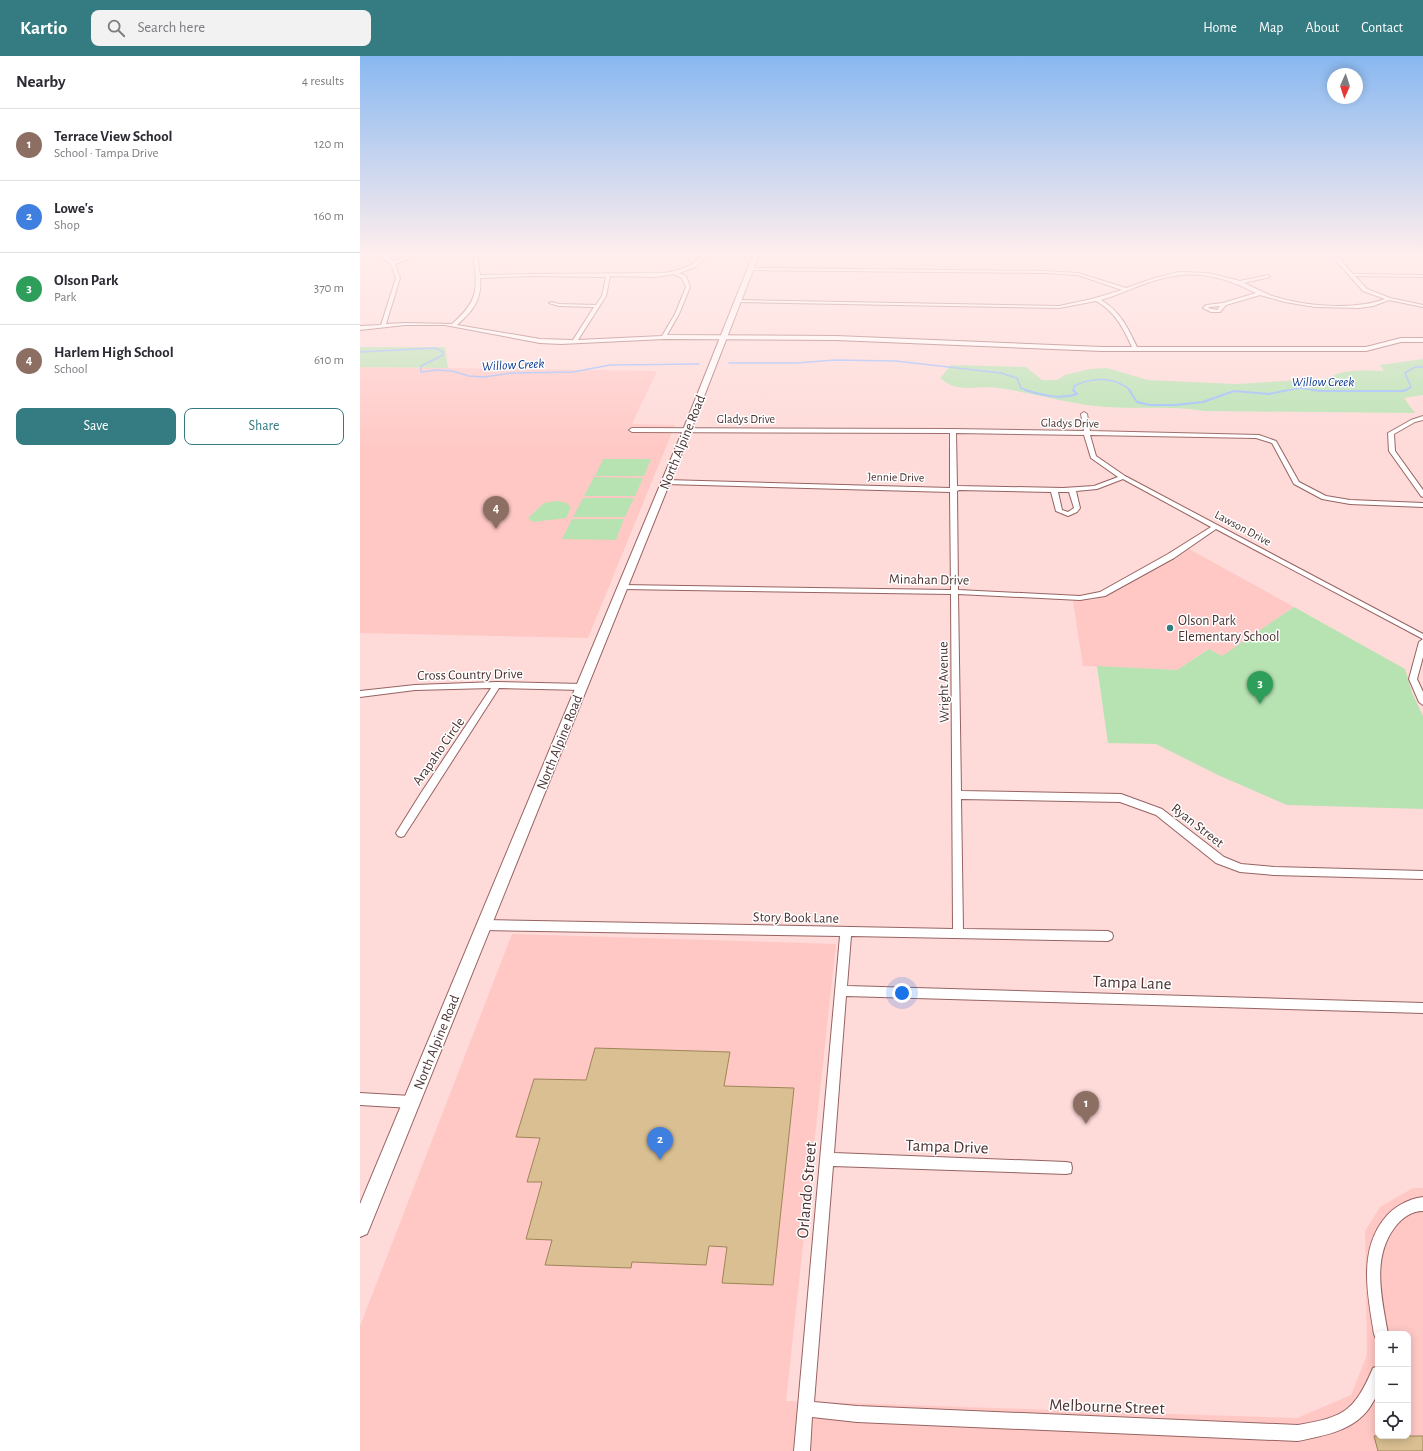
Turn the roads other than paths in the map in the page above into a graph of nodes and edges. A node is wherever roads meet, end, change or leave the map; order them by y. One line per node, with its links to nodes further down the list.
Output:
1 (385, 320): 7 (street)
2 (460, 320): 8 (street)
3 (588, 320): 13 (street)
4 (673, 320): 10 (street)
5 (730, 320): 11 (main road, North Alpine Road)
6 (1121, 320): 14 (street)
7 (383, 325): 8 (street); 9 (street)
8 (454, 325): 13 (street)
9 (360, 328)
10 (664, 337): 11 (street); 13 (street)
11 (722, 338): 14 (street); 18 (main road, North Alpine Road)
12 (1423, 340): 14 (street)
13 (574, 342)
14 (1135, 349)
15 (1084, 414): 20 (street, Lawson Drive)
16 (1423, 418): 26 (street)
17 (632, 430): 18 (street, Gladys Drive)
18 (687, 430): 19 (street, Gladys Drive); 22 (main road, North Alpine Road)
19 (953, 431): 20 (street, Gladys Drive); 24 (street, Wright Avenue)
20 (1087, 434): 21 (street, Lawson Drive); 27 (street, Gladys Drive)
21 (1123, 477): 23 (street, Jennie Drive); 28 (street, Lawson Drive)
22 (666, 482): 24 (street, Jennie Drive); 29 (main road, North Alpine Road)
23 (1072, 489): 25 (street, Jennie Drive); 25 (street)
24 (954, 490): 25 (street, Jennie Drive); 30 (street, Wright Avenue)
25 (1054, 490)
26 (1423, 495)
27 (1423, 505)
28 (1216, 526): 30 (street, Minahan Drive); 31 (street, Lawson Drive)
29 (622, 587): 30 (street, Minahan Drive); 34 (main road, North Alpine Road)
30 (955, 592): 37 (street, Wright Avenue)
31 (1423, 637)
32 (1423, 642): 36 (street)
33 (498, 685): 34 (street, Cross Country Drive); 35 (street, Cross Country Drive); 38 (street, Arapaho Circle)
34 (582, 687): 40 (main road, North Alpine Road)
35 (360, 694)
36 (1423, 702)
37 (956, 795): 39 (street, Ryan Street); 42 (street, Wright Avenue)
38 (401, 833)
39 (1423, 875)
40 (484, 926): 41 (street, Story Book Lane); 47 (main road, North Alpine Road)
41 (846, 931): 42 (street, Story Book Lane); 44 (street, Orlando Street)
42 (958, 933): 43 (street, Story Book Lane)
43 (1108, 936)
44 (841, 991): 45 (street, Tampa Lane); 48 (street, Orlando Street)
45 (1423, 1008)
46 (360, 1099): 47 (street)
47 (411, 1102): 51 (main road, North Alpine Road)
48 (826, 1159): 49 (street, Tampa Drive); 54 (street, Orlando Street)
49 (1066, 1168)
50 (1423, 1204): 52 (street)
51 (360, 1227)
52 (1380, 1331)
53 (1375, 1381): 54 (street, Melbourne Street)
54 (805, 1409): 55 (street, Orlando Street)
55 (802, 1451)

